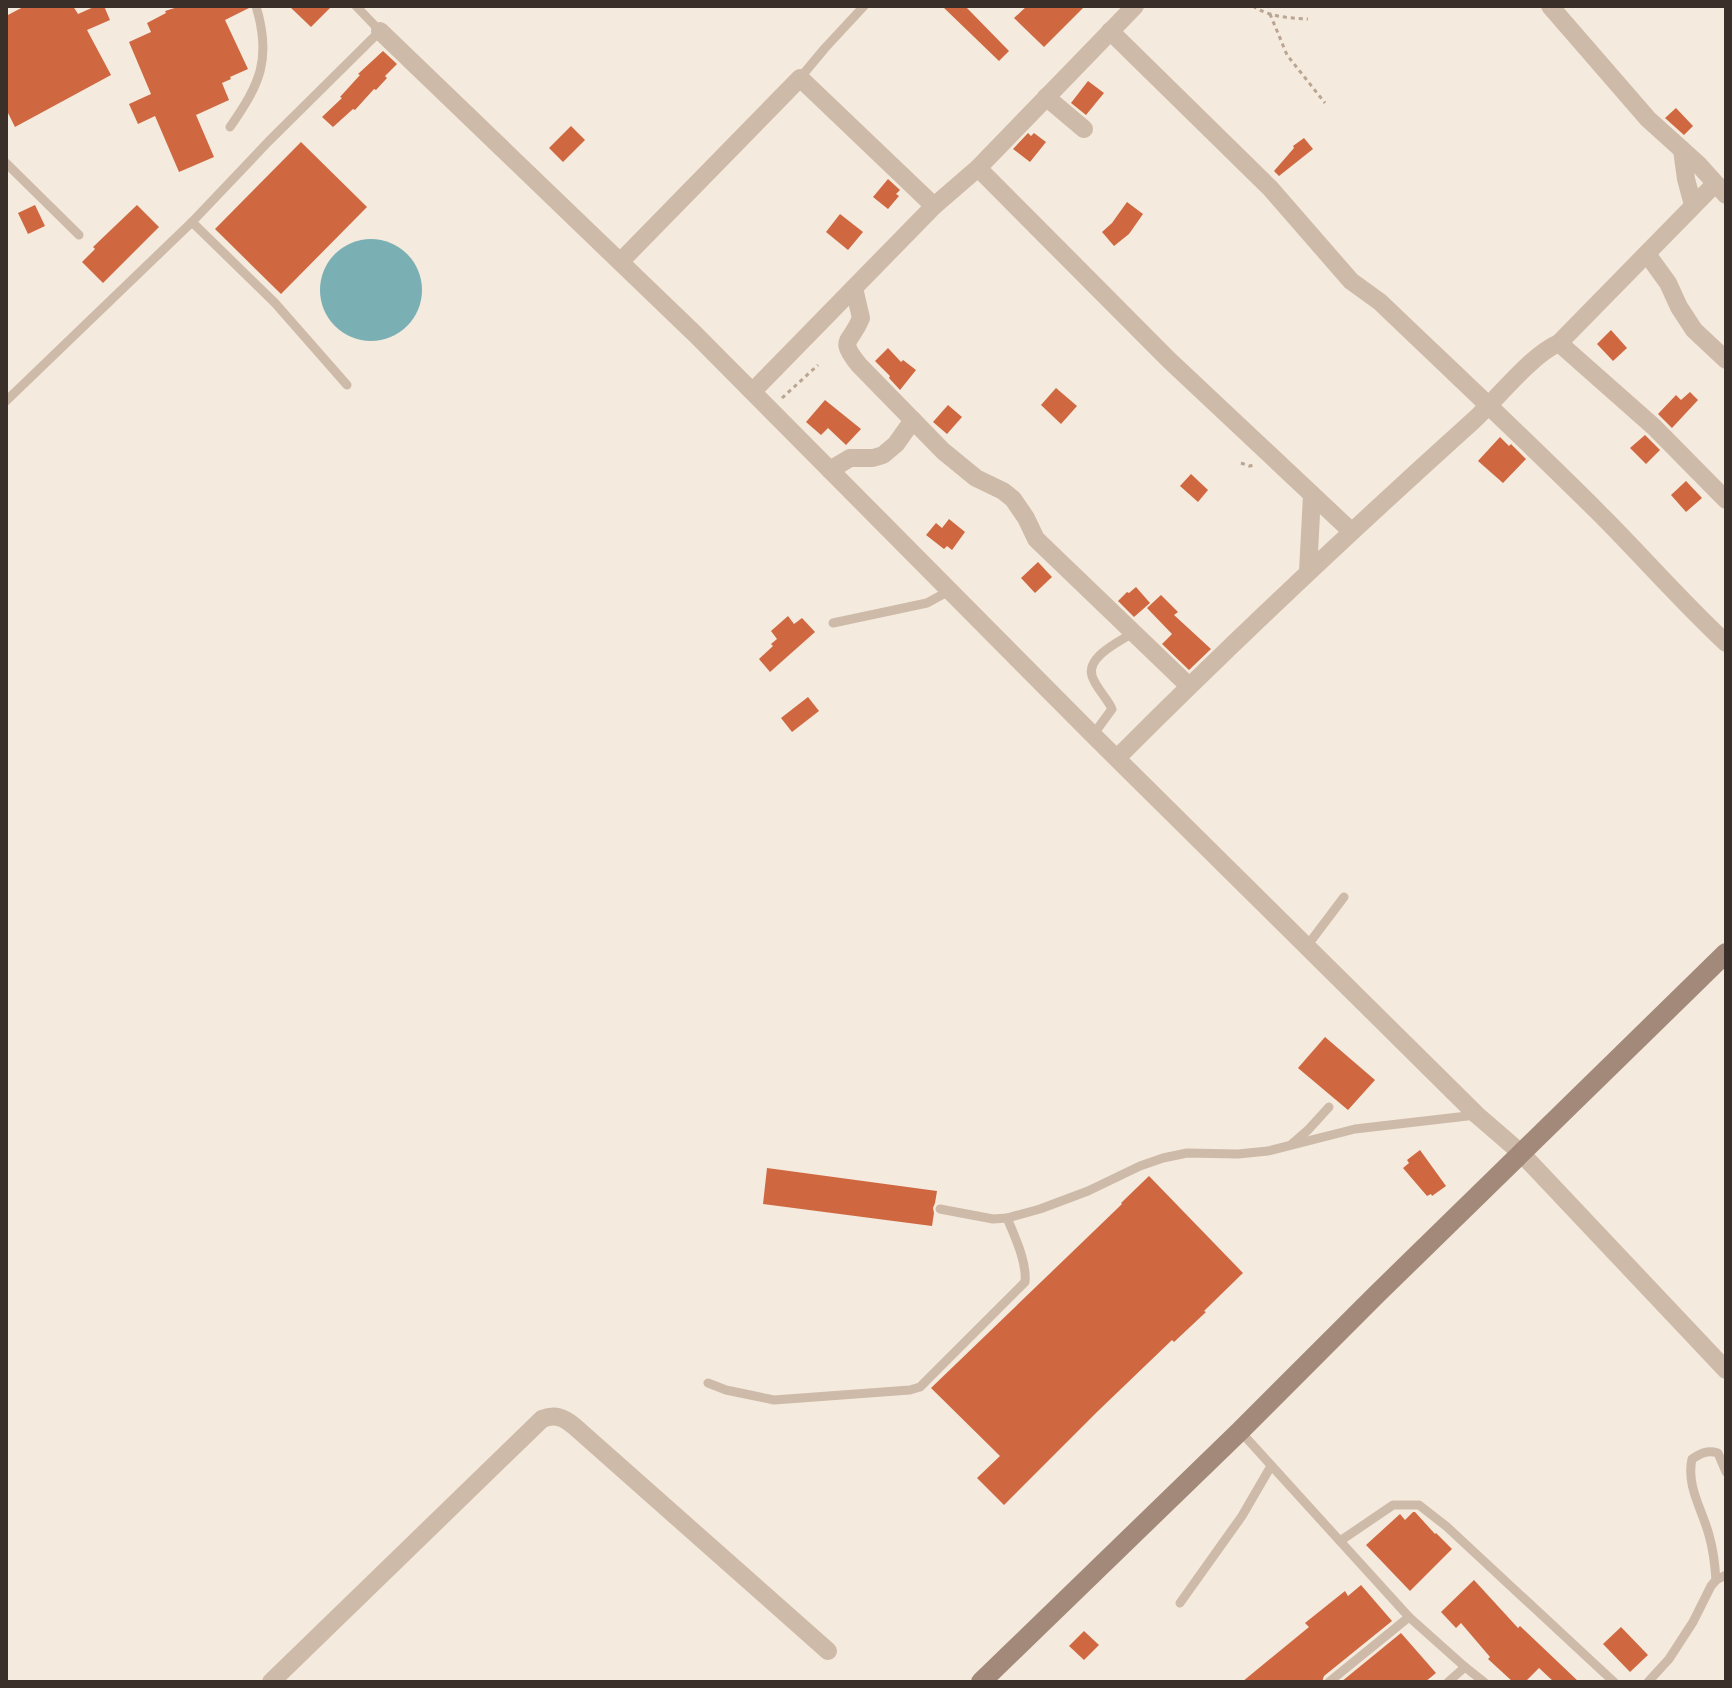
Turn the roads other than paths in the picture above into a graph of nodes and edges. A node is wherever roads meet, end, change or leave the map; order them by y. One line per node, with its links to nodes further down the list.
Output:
1 (256, 6): 10 (lane)
2 (356, 6): 6 (lane)
3 (864, 6): 8 (lane)
4 (1135, 6): 7 (street)
5 (1550, 6): 12 (street)
6 (380, 31): 18 (lane); 21 (street)
7 (1110, 31): 9 (street); 28 (street)
8 (800, 78): 17 (street); 21 (street)
9 (1046, 97): 11 (street); 14 (street)
10 (230, 127)
11 (1084, 129)
12 (1682, 150): 15 (street); 16 (street)
13 (6, 163): 19 (lane)
14 (978, 168): 17 (street); 31 (street)
15 (1722, 190): 16 (street)
16 (1693, 205): 20 (street)
17 (934, 206): 22 (street)
18 (192, 222): 25 (lane); 27 (lane)
19 (79, 235)
20 (1647, 254): 23 (street); 24 (street)
21 (621, 261): 26 (street)
22 (854, 288): 26 (street); 29 (street)
23 (1559, 343): 28 (street); 32 (street)
24 (1726, 360)
25 (347, 385)
26 (753, 391): 30 (street)
27 (6, 401)
28 (1489, 407): 33 (street); 38 (street)
29 (913, 420): 30 (street); 37 (street)
30 (830, 470): 35 (street)
31 (1312, 495): 33 (street); 34 (street)
32 (1726, 500)
33 (1351, 531): 34 (street)
34 (1308, 572): 39 (street)
35 (949, 591): 36 (lane); 40 (street)
36 (833, 623)
37 (1133, 633): 39 (street); 40 (lane)
38 (1726, 643)
39 (1189, 686): 41 (street)
40 (1093, 735): 41 (street)
41 (1117, 758): 43 (street)
42 (1344, 897): 43 (lane)
43 (1307, 946): 46 (street)
44 (1726, 953): 48 (street)
45 (1329, 1107): 47 (lane)
46 (1477, 1115): 47 (lane); 48 (street)
47 (1288, 1147): 50 (lane)
48 (1521, 1153): 51 (street); 53 (street)
49 (940, 1209): 50 (lane)
50 (1007, 1218): 52 (lane)
51 (1726, 1370)
52 (708, 1383)
53 (1240, 1431): 54 (lane); 64 (street)
54 (1271, 1466): 56 (lane); 59 (lane)
55 (1726, 1472): 58 (lane)
56 (1340, 1541): 60 (lane); 68 (lane)
57 (1726, 1575): 58 (lane)
58 (1716, 1580): 69 (lane)
59 (1180, 1603)
60 (1409, 1617): 62 (lane); 65 (lane)
61 (828, 1651): 63 (street)
62 (1465, 1667): 66 (lane); 67 (lane)
63 (271, 1682)
64 (981, 1682)
65 (1329, 1682)
66 (1448, 1682)
67 (1484, 1682)
68 (1614, 1682)
69 (1648, 1682)

